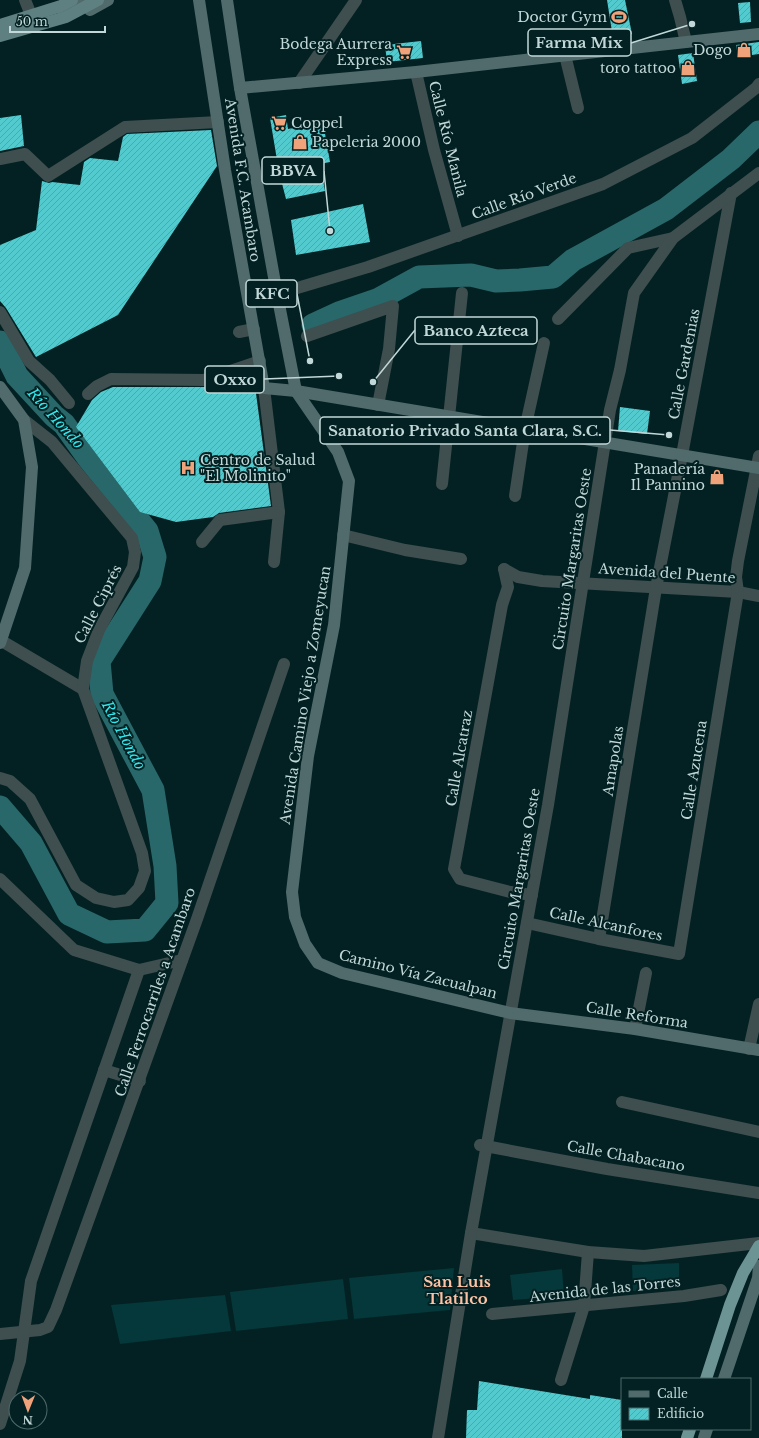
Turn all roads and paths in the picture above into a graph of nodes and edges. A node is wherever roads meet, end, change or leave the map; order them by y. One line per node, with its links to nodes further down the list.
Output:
1 (25, 0): 10 (street)
2 (72, 0): 11 (main road, bridge)
3 (83, 0): 10 (street)
4 (98, 0): 14 (main road, bridge)
5 (108, 0): 10 (street)
6 (199, 0): 23 (street, Avenida F.C. Acambaro)
7 (227, 0): 21 (street, Avenida F.C. Acambaro)
8 (356, 0): 19 (street)
9 (675, 0): 16 (street)
10 (35, 24): 12 (street); 15 (street)
11 (0, 25)
12 (0, 30)
13 (759, 34): 16 (street)
14 (0, 36)
15 (0, 42)
16 (686, 42): 17 (street)
17 (565, 55): 18 (street); 22 (street)
18 (416, 72): 19 (street); 27 (street, Calle Río Manila)
19 (300, 83): 21 (street)
20 (759, 84): 27 (street, Calle Río Verde)
21 (240, 88): 30 (street, Avenida F.C. Acambaro)
22 (578, 108)
23 (218, 122): 24 (street); 33 (street, Avenida F.C. Acambaro)
24 (0, 159)
25 (759, 173): 26 (street)
26 (731, 194): 28 (street); 48 (street, Calle Gardenias)
27 (458, 236): 30 (street, Calle Río Verde)
28 (673, 238): 32 (street); 47 (street, Circuito Margaritas Oeste)
29 (462, 293): 44 (street)
30 (277, 294): 40 (street, Avenida F.C. Acambaro)
31 (0, 312): 42 (street)
32 (558, 319)
33 (254, 329): 34 (street); 37 (street, Avenida F.C. Acambaro)
34 (239, 332)
35 (307, 336): 43 (street)
36 (544, 343): 46 (street)
37 (260, 361): 39 (street, Avenida F.C. Acambaro); 41 (street)
38 (0, 387): 45 (street)
39 (264, 388): 40 (street); 52 (street)
40 (296, 391): 43 (street); 53 (street, Avenida Camino Viejo a Zomeyucan)
41 (88, 394)
42 (69, 403)
43 (378, 404): 44 (street)
44 (448, 416): 46 (street); 50 (street)
45 (24, 420): 62 (street); 64 (street, Calle Ciprés)
46 (525, 429): 47 (street); 51 (street)
47 (605, 442): 48 (street); 58 (street, Circuito Margaritas Oeste)
48 (682, 455): 49 (street); 59 (street, Calle Gardenias)
49 (758, 463): 60 (street, Calle Azucena)
50 (442, 484)
51 (515, 496)
52 (279, 512): 54 (street); 56 (street)
53 (343, 535): 55 (street); 70 (street, Avenida Camino Viejo a Zomeyucan)
54 (202, 542)
55 (461, 559)
56 (274, 562)
57 (504, 569): 58 (street, Avenida del Puente); 67 (street, Calle Alcatraz)
58 (583, 583): 59 (street, Avenida del Puente); 67 (street, Circuito Margaritas Oeste)
59 (656, 588): 60 (street, Avenida del Puente); 69 (street, Amapolas)
60 (738, 592): 61 (street, Avenida del Puente); 71 (street, Calle Azucena)
61 (759, 596)
62 (0, 641): 64 (street)
63 (284, 664): 72 (street, Calle Ferrocarriles a Acambaro)
64 (83, 689): 65 (street, Calle Ciprés)
65 (0, 778)
66 (0, 879): 73 (street)
67 (532, 895): 68 (street, Circuito Margaritas Oeste)
68 (527, 923): 69 (street, Calle Alcanfores); 76 (street, Circuito Margaritas Oeste)
69 (599, 939): 71 (street, Calle Alcanfores)
70 (305, 944): 76 (street, Camino Vía Zacualpan)
71 (679, 954)
72 (182, 960): 73 (street); 80 (street, Calle Ferrocarriles a Acambaro)
73 (139, 970): 79 (street, Calle Ferrocarriles a Acambaro)
74 (646, 973): 77 (street)
75 (759, 1004): 78 (street)
76 (510, 1013): 77 (street, Calle Reforma); 83 (street, Circuito Margaritas Oeste)
77 (635, 1029): 78 (street, Calle Reforma)
78 (754, 1050)
79 (104, 1070): 80 (street); 93 (street, Calle Ferrocarriles a Acambaro)
80 (140, 1082): 93 (street, Calle Ferrocarriles a Acambaro)
81 (622, 1102): 82 (street)
82 (759, 1132)
83 (484, 1145): 84 (street, Calle Chabacano); 85 (street, Circuito Margaritas Oeste)
84 (759, 1193)
85 (471, 1232): 88 (street, Avenida de las Torres); 99 (street, Circuito Margaritas Oeste)
86 (759, 1243): 88 (street, Avenida de las Torres)
87 (759, 1246): 95 (highway)
88 (588, 1252): 91 (street)
89 (759, 1266): 96 (street)
90 (721, 1290): 91 (street, Avenida de las Torres)
91 (584, 1306): 92 (street, Avenida de las Torres); 97 (street)
92 (492, 1314)
93 (24, 1332): 94 (street); 98 (street, Calle Ferrocarriles a Acambaro)
94 (0, 1334)
95 (706, 1378)
96 (724, 1378)
97 (561, 1380)
98 (0, 1424)
99 (438, 1438)

